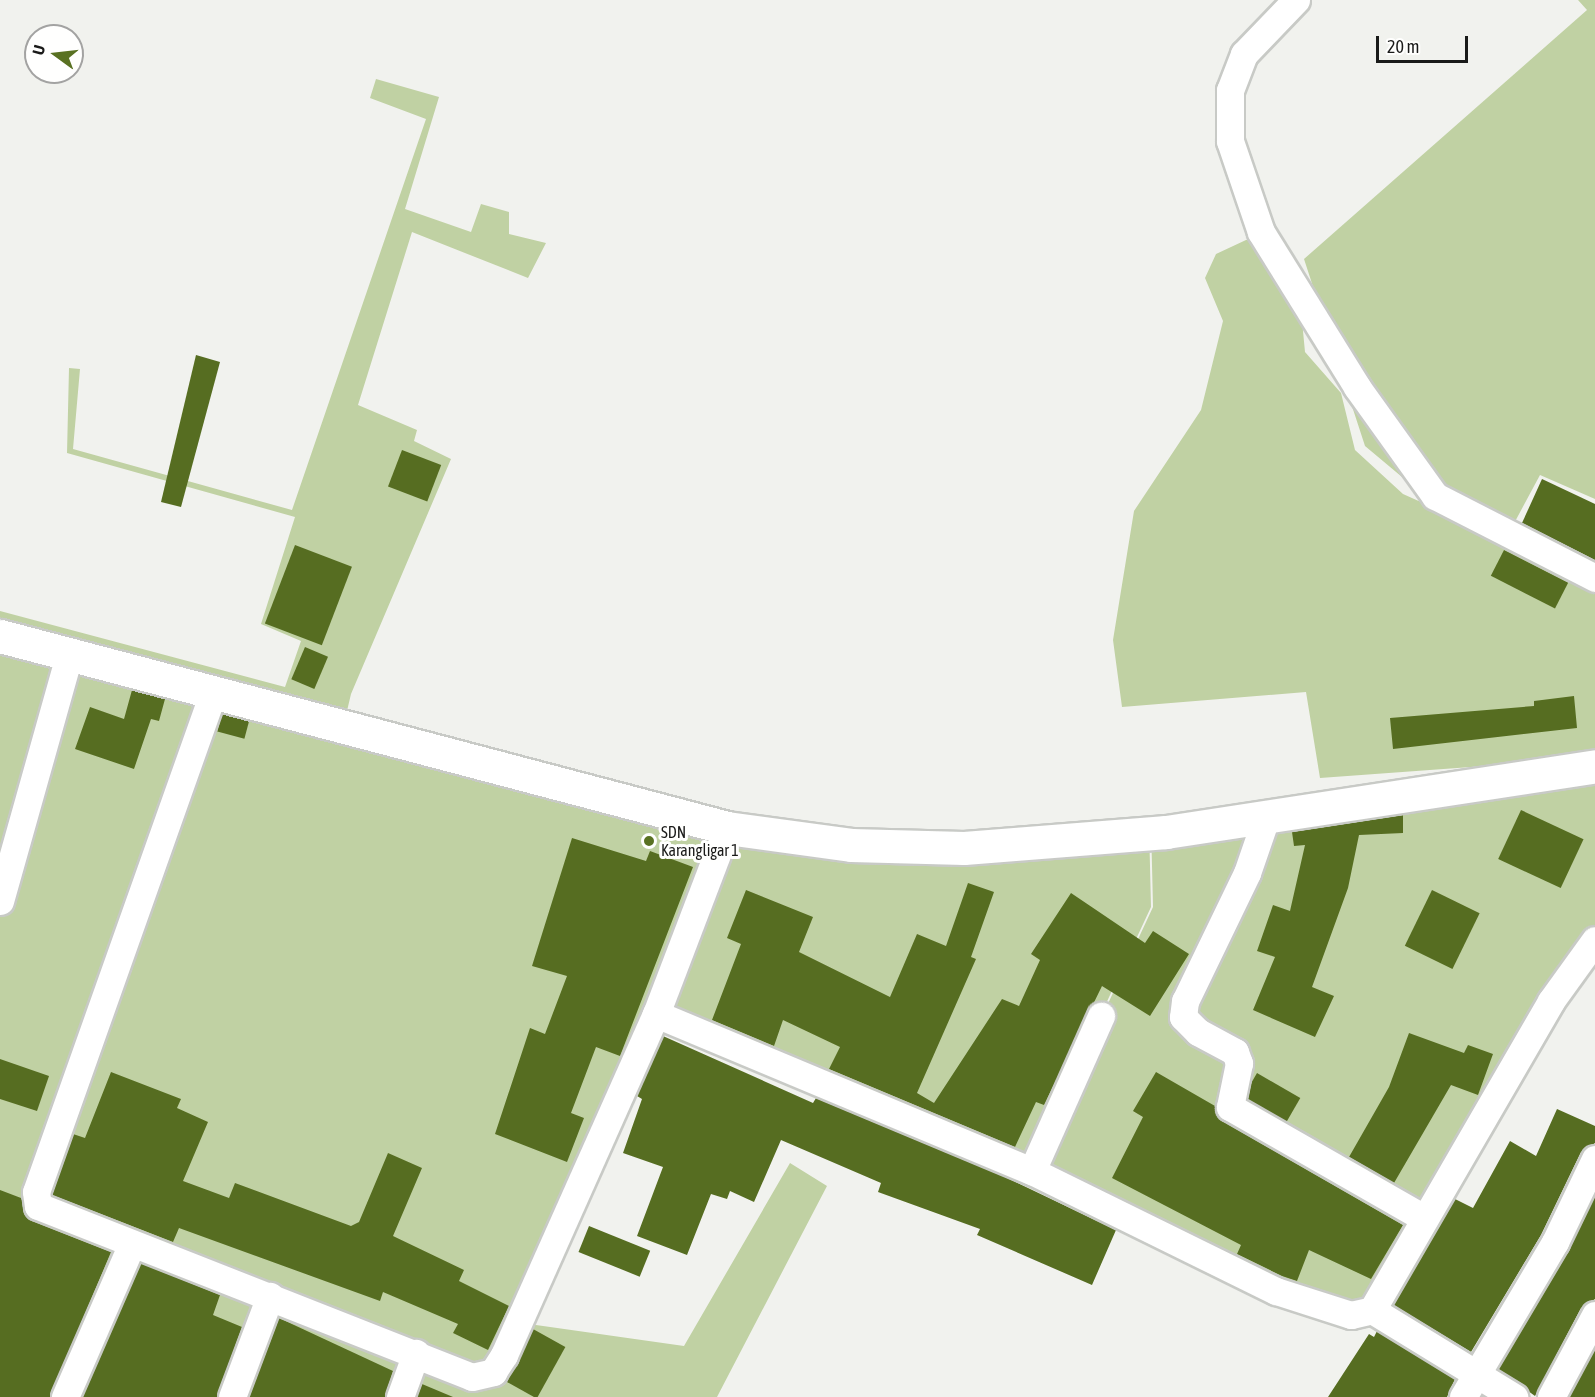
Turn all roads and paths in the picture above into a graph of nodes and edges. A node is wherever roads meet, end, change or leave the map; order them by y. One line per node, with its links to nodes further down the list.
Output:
1 (1296, 0): 2 (street)
2 (1595, 578)
3 (0, 636): 4 (street)
4 (69, 655): 5 (street); 9 (street)
5 (213, 693): 8 (street); 16 (street)
6 (1595, 766): 7 (street)
7 (1267, 816): 8 (street); 15 (street)
8 (727, 828): 11 (street)
9 (0, 901)
10 (1595, 940): 15 (street)
11 (656, 1014): 14 (street); 20 (street)
12 (1101, 1016): 14 (street)
13 (1595, 1159): 21 (street)
14 (1032, 1171): 18 (street)
15 (1424, 1218): 18 (street)
16 (132, 1244): 17 (street); 22 (street)
17 (270, 1296): 20 (street); 23 (street)
18 (1372, 1311): 21 (street)
19 (1595, 1315): 26 (street)
20 (416, 1353): 24 (street)
21 (1468, 1385): 25 (street)
22 (65, 1397)
23 (232, 1397)
24 (400, 1397)
25 (1515, 1397)
26 (1551, 1397)

